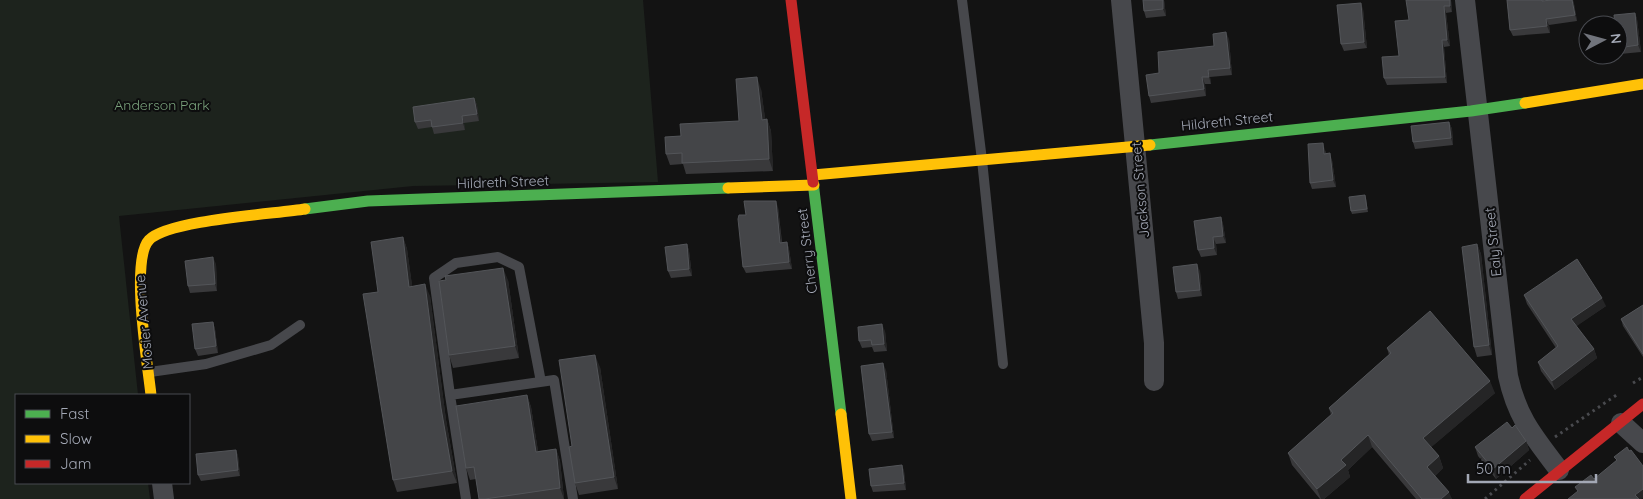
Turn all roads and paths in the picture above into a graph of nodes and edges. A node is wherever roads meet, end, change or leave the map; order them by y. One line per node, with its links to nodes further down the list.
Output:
1 (791, 0): 9 (street, Cherry Street)
2 (962, 0): 8 (lane)
3 (1120, 0): 7 (street, Jackson Street)
4 (1466, 0): 6 (street, Ealy Street)
5 (1643, 84): 6 (street, Hildreth Street)
6 (1478, 109): 7 (street, Hildreth Street); 24 (street, Ealy Street)
7 (1136, 146): 8 (street, Hildreth Street); 15 (street, Jackson Street)
8 (982, 160): 9 (street, Hildreth Street); 12 (lane)
9 (814, 180): 10 (street, Hildreth Street); 30 (street, Cherry Street)
10 (195, 224): 13 (street, Mosier Avenue)
11 (300, 325): 13 (lane)
12 (1003, 364)
13 (148, 372): 19 (street, Mosier Avenue)
14 (1643, 376): 17 (path)
15 (1154, 381)
16 (541, 382): 20 (lane); 20 (lane); 29 (lane)
17 (1628, 386)
18 (1621, 392): 24 (path)
19 (151, 394)
20 (450, 395): 28 (lane)
21 (1643, 404): 22 (street)
22 (1621, 423): 23 (street); 25 (street)
23 (1643, 443)
24 (1542, 448): 25 (street, Ealy Street); 31 (path)
25 (1559, 470): 32 (street)
26 (162, 484): 27 (street)
27 (164, 499)
28 (466, 499)
29 (573, 499)
30 (851, 499)
31 (1485, 499)
32 (1525, 499)

